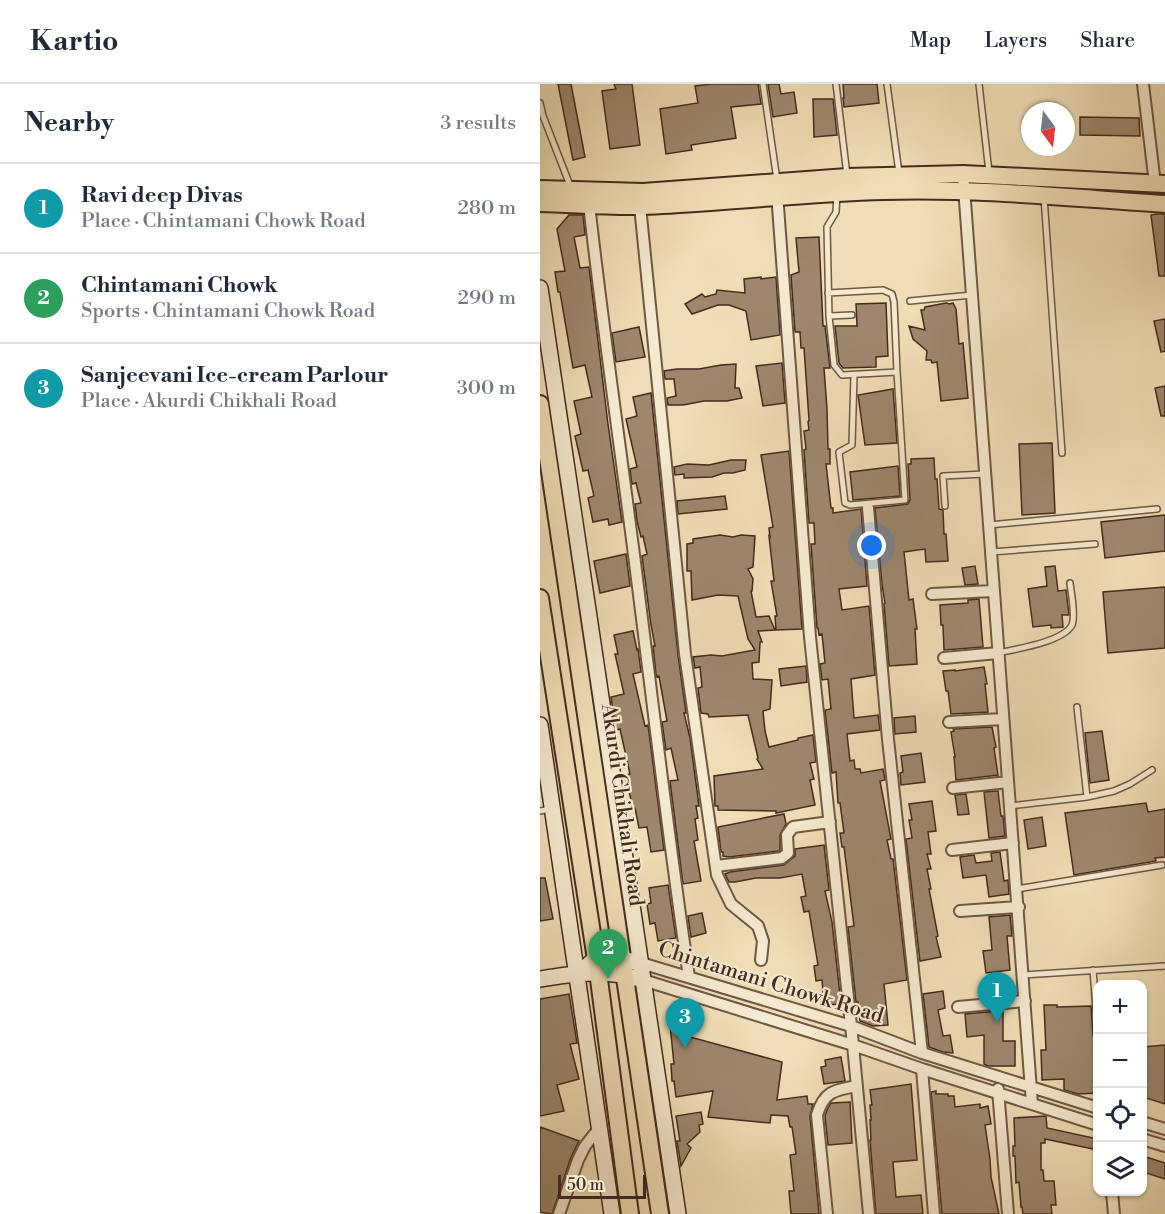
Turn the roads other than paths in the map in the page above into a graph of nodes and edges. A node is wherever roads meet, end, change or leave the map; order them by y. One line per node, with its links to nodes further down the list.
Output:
1 (764, 84): 13 (lane)
2 (836, 84): 9 (lane)
3 (887, 84): 7 (lane)
4 (979, 84): 8 (lane)
5 (1143, 84): 11 (street)
6 (540, 104): 14 (lane)
7 (899, 175): 9 (main road); 10 (main road)
8 (989, 175): 10 (main road); 11 (main road)
9 (847, 177): 13 (main road)
10 (964, 183): 15 (main road); 16 (main road); 23 (street)
11 (1160, 184)
12 (540, 189): 14 (main road)
13 (777, 189): 15 (main road); 17 (main road); 54 (street)
14 (571, 190): 17 (main road)
15 (837, 194): 22 (lane)
16 (1044, 196): 20 (main road); 30 (lane)
17 (641, 199): 19 (main road); 58 (street)
18 (540, 203): 19 (main road)
19 (589, 204): 70 (street)
20 (1165, 204)
21 (540, 288): 63 (street)
22 (828, 293): 26 (lane); 27 (lane)
23 (972, 295): 24 (lane); 31 (street)
24 (910, 301)
25 (852, 315): 26 (lane)
26 (829, 316): 28 (lane)
27 (897, 372): 28 (lane); 28 (lane)
28 (854, 375)
29 (540, 404): 66 (main road, Akurdi Chikhali Road)
30 (1062, 453)
31 (985, 474): 32 (lane); 35 (street)
32 (945, 506)
33 (868, 508): 78 (street)
34 (1157, 509): 35 (lane)
35 (988, 525): 37 (street)
36 (1095, 544): 37 (lane)
37 (991, 552): 39 (street)
38 (1070, 583): 42 (lane)
39 (993, 591): 40 (street); 42 (street)
40 (932, 594)
41 (540, 598): 64 (main road)
42 (998, 653): 43 (street); 45 (street)
43 (944, 658)
44 (1077, 707): 51 (lane)
45 (1003, 719): 46 (street); 49 (street)
46 (949, 723)
47 (540, 725): 53 (street)
48 (1152, 770): 51 (lane)
49 (1008, 782): 50 (street); 52 (street)
50 (953, 788)
51 (1087, 797): 52 (lane)
52 (1010, 806): 55 (street)
53 (546, 810): 68 (street)
54 (830, 822): 58 (street); 75 (street)
55 (1013, 843): 56 (street); 59 (street)
56 (952, 850)
57 (1162, 865): 59 (lane)
58 (716, 866): 62 (street)
59 (1017, 889): 60 (street)
60 (1018, 907): 61 (street); 69 (street)
61 (960, 911)
62 (761, 960)
63 (641, 963): 66 (street, Chintamani Chowk Road); 70 (street, Chintamani Chowk Road); 72 (street)
64 (596, 966): 66 (street, Chintamani Chowk Road); 68 (street, Chintamani Chowk Road); 95 (main road)
65 (1165, 966): 67 (lane)
66 (624, 967): 72 (street, Chintamani Chowk Road); 96 (main road, Akurdi Chikhali Road)
67 (1093, 970): 69 (lane); 76 (lane)
68 (576, 974): 71 (street, Chintamani Chowk Road); 88 (street)
69 (1023, 975): 73 (street)
70 (689, 977): 75 (street, Chintamani Chowk Road)
71 (540, 979)
72 (643, 980): 77 (street, Chintamani Chowk Road); 97 (street)
73 (1025, 1001): 74 (street); 82 (street)
74 (958, 1007)
75 (850, 1026): 77 (street); 78 (street, Chintamani Chowk Road)
76 (1098, 1034)
77 (853, 1045): 79 (street, Chintamani Chowk Road); 81 (street)
78 (922, 1053): 80 (street, Chintamani Chowk Road)
79 (922, 1069): 83 (street, Chintamani Chowk Road); 100 (street)
80 (997, 1076): 82 (street, Chintamani Chowk Road); 83 (street)
81 (857, 1086): 98 (street); 99 (street)
82 (1031, 1087): 84 (street); 85 (street, Chintamani Chowk Road)
83 (998, 1093): 84 (street, Chintamani Chowk Road); 101 (street)
84 (1032, 1104): 86 (street, Chintamani Chowk Road)
85 (1093, 1106)
86 (1093, 1123)
87 (1147, 1123): 89 (street)
88 (600, 1127): 93 (street); 94 (street)
89 (1165, 1129)
90 (1147, 1140): 91 (street)
91 (1165, 1146)
92 (1112, 1196): 102 (street)
93 (559, 1214)
94 (612, 1214)
95 (630, 1214)
96 (660, 1214)
97 (678, 1214)
98 (827, 1214)
99 (869, 1214)
100 (934, 1214)
101 (1008, 1214)
102 (1114, 1214)

